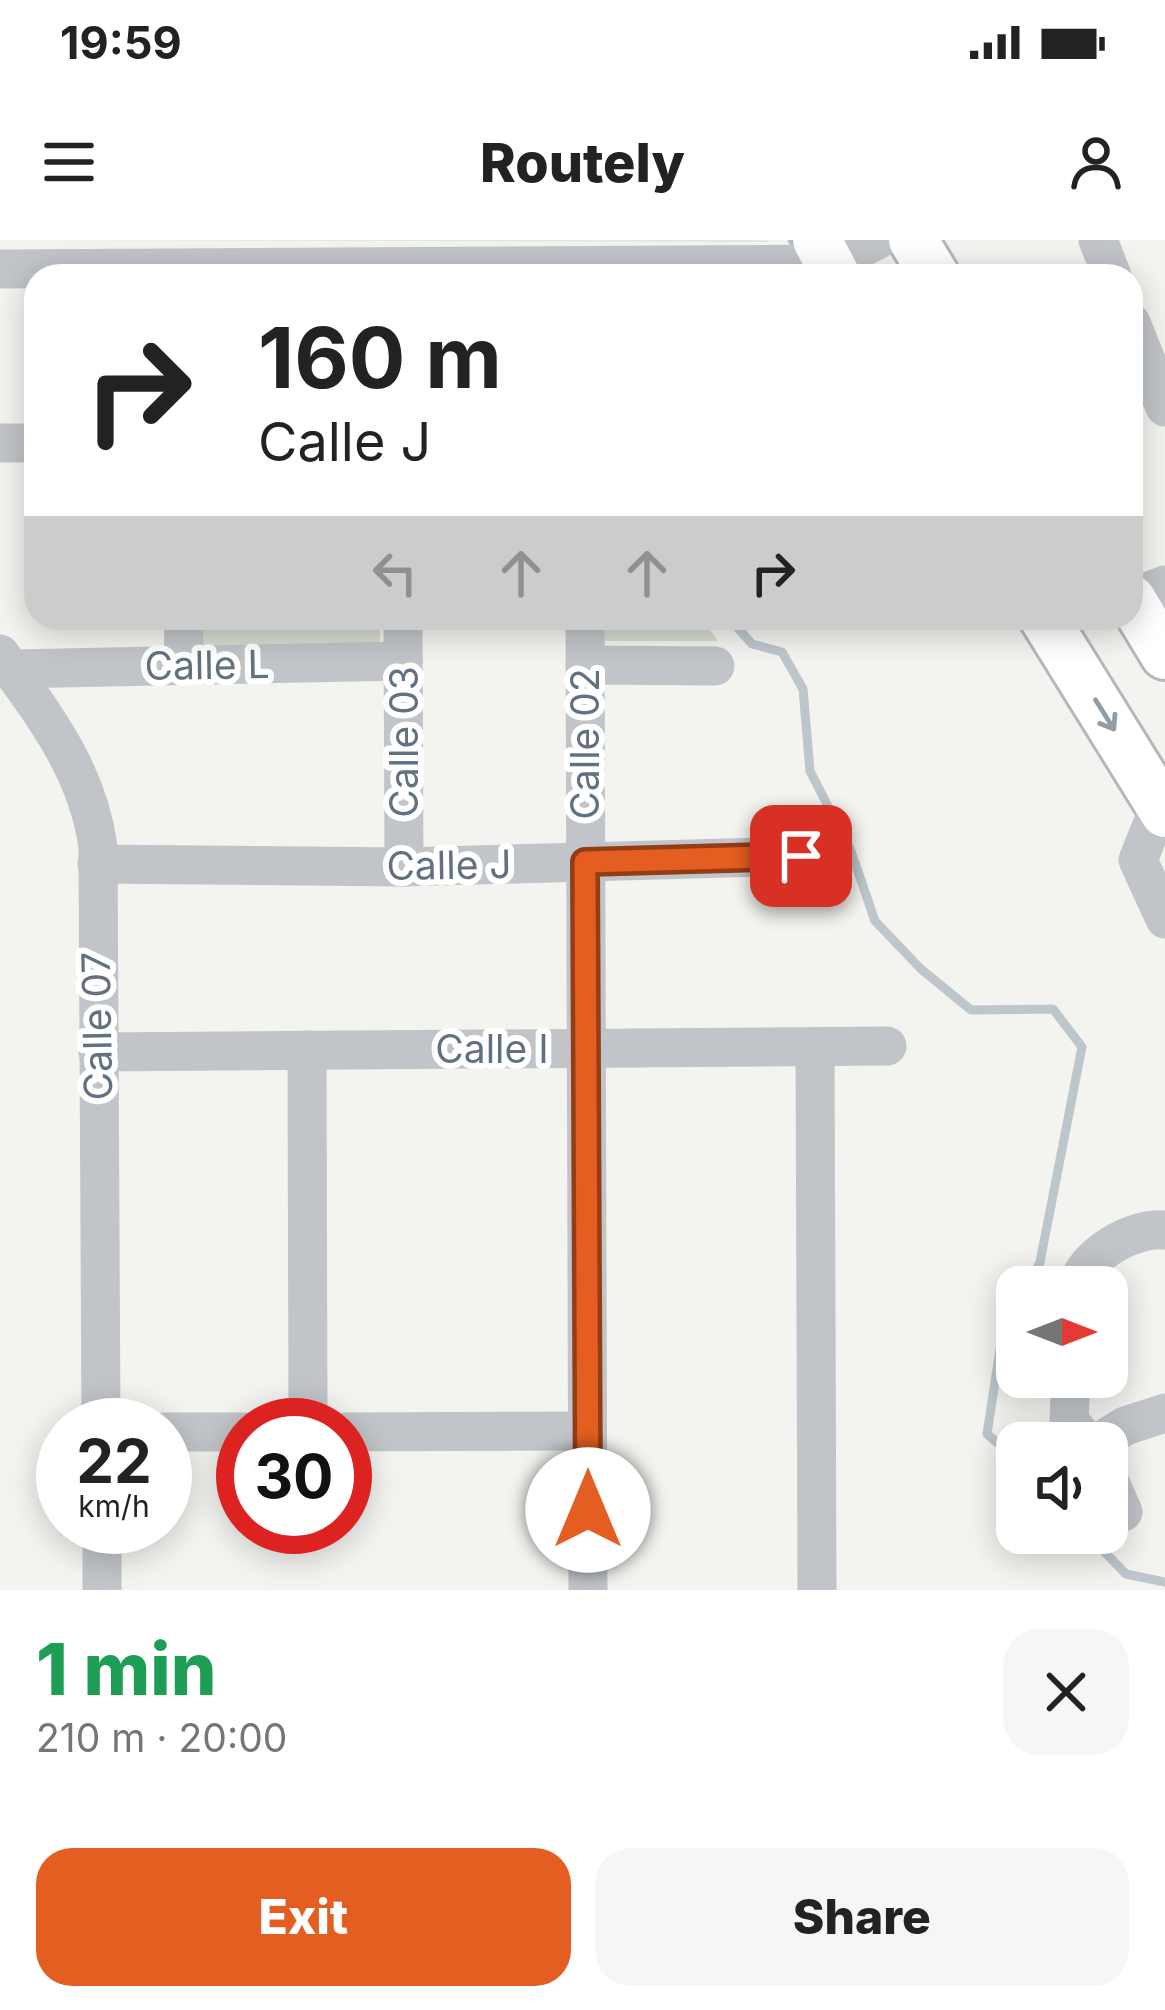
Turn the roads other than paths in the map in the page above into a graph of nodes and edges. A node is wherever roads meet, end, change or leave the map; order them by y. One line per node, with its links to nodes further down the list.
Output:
1 (878, 240): 3 (street)
2 (338, 253): 4 (street); 5 (street)
3 (827, 260): 6 (street)
4 (106, 264)
5 (378, 264)
6 (746, 264)
7 (1143, 350): 8 (street)
8 (1162, 392)
9 (1143, 619): 14 (main road)
10 (184, 630): 17 (street)
11 (403, 630): 15 (street, Calle 03)
12 (584, 630): 18 (street, Calle 02)
13 (1051, 630): 20 (main road, one-way to 20)
14 (1165, 655)
15 (403, 661): 17 (street, Calle L); 24 (street, Calle 03)
16 (5, 662): 17 (street, Calle L); 23 (street, Calle 07)
17 (183, 665)
18 (585, 665): 19 (street); 22 (street, Calle 02)
19 (715, 666)
20 (1163, 809): 25 (street)
21 (801, 856): 22 (street, Calle J)
22 (585, 862): 24 (street, Calle J); 28 (street, Calle 02)
23 (98, 864): 24 (street, Calle J); 30 (street, Calle 07)
24 (404, 867)
25 (1165, 919)
26 (887, 1046): 27 (street, Calle I)
27 (814, 1047): 28 (street, Calle I); 42 (street)
28 (586, 1048): 29 (street, Calle I); 37 (street, Calle 02)
29 (307, 1050): 30 (street, Calle I); 34 (street)
30 (98, 1052): 33 (street, Calle 07)
31 (1165, 1231): 32 (street)
32 (1090, 1266)
33 (101, 1398)
34 (308, 1398)
35 (1165, 1413): 36 (street)
36 (1128, 1425)
37 (587, 1431): 38 (street); 41 (street, Calle 02)
38 (372, 1432)
39 (102, 1554): 40 (street)
40 (102, 1590)
41 (588, 1590)
42 (817, 1590)

